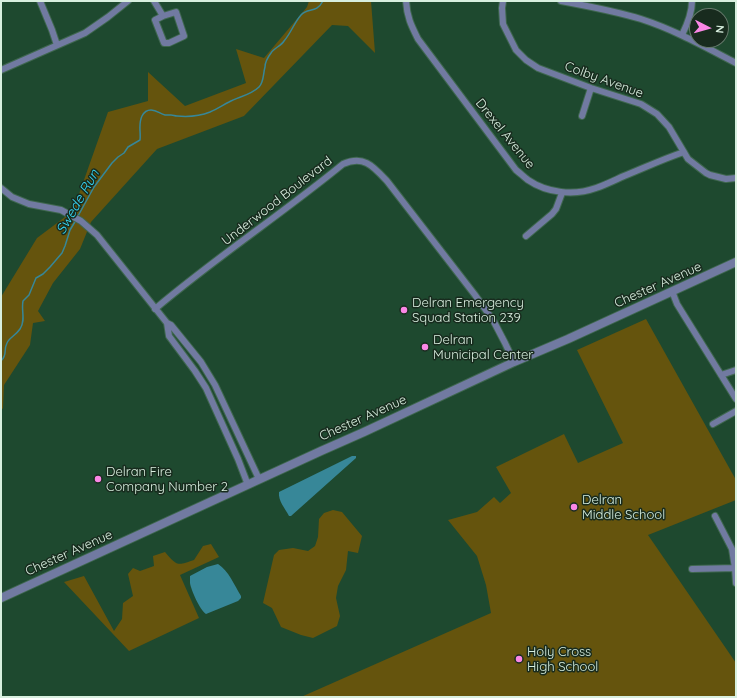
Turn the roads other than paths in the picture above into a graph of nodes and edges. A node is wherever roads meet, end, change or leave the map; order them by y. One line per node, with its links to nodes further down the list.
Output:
1 (40, 1): 11 (street)
2 (128, 1): 11 (street)
3 (154, 1): 9 (street)
4 (406, 1): 19 (street, Drexel Avenue)
5 (502, 1): 14 (street, Colby Avenue)
6 (561, 1): 8 (street)
7 (692, 1): 10 (street)
8 (592, 4): 10 (street)
9 (163, 16): 9 (street)
10 (682, 35): 12 (street)
11 (57, 45): 13 (street)
12 (736, 63)
13 (1, 70)
14 (591, 88): 15 (street); 16 (street, Colby Avenue)
15 (582, 116)
16 (684, 152): 17 (street, Colby Avenue); 19 (street, Drexel Avenue)
17 (736, 178)
18 (1, 188): 23 (street)
19 (562, 193): 20 (street)
20 (526, 236)
21 (736, 262): 22 (street, Chester Avenue)
22 (672, 291): 25 (street, Chester Avenue); 27 (street)
23 (155, 309): 24 (street); 25 (street, Underwood Boulevard)
24 (167, 323): 31 (street); 32 (street)
25 (514, 362): 31 (street, Chester Avenue)
26 (736, 370): 27 (street)
27 (721, 375): 28 (street)
28 (736, 399)
29 (736, 411): 30 (street)
30 (713, 424)
31 (259, 479): 32 (street, Chester Avenue)
32 (248, 485): 37 (street, Chester Avenue)
33 (715, 516): 34 (street)
34 (736, 568): 35 (street); 36 (street)
35 (692, 569)
36 (736, 583)
37 (1, 598)

